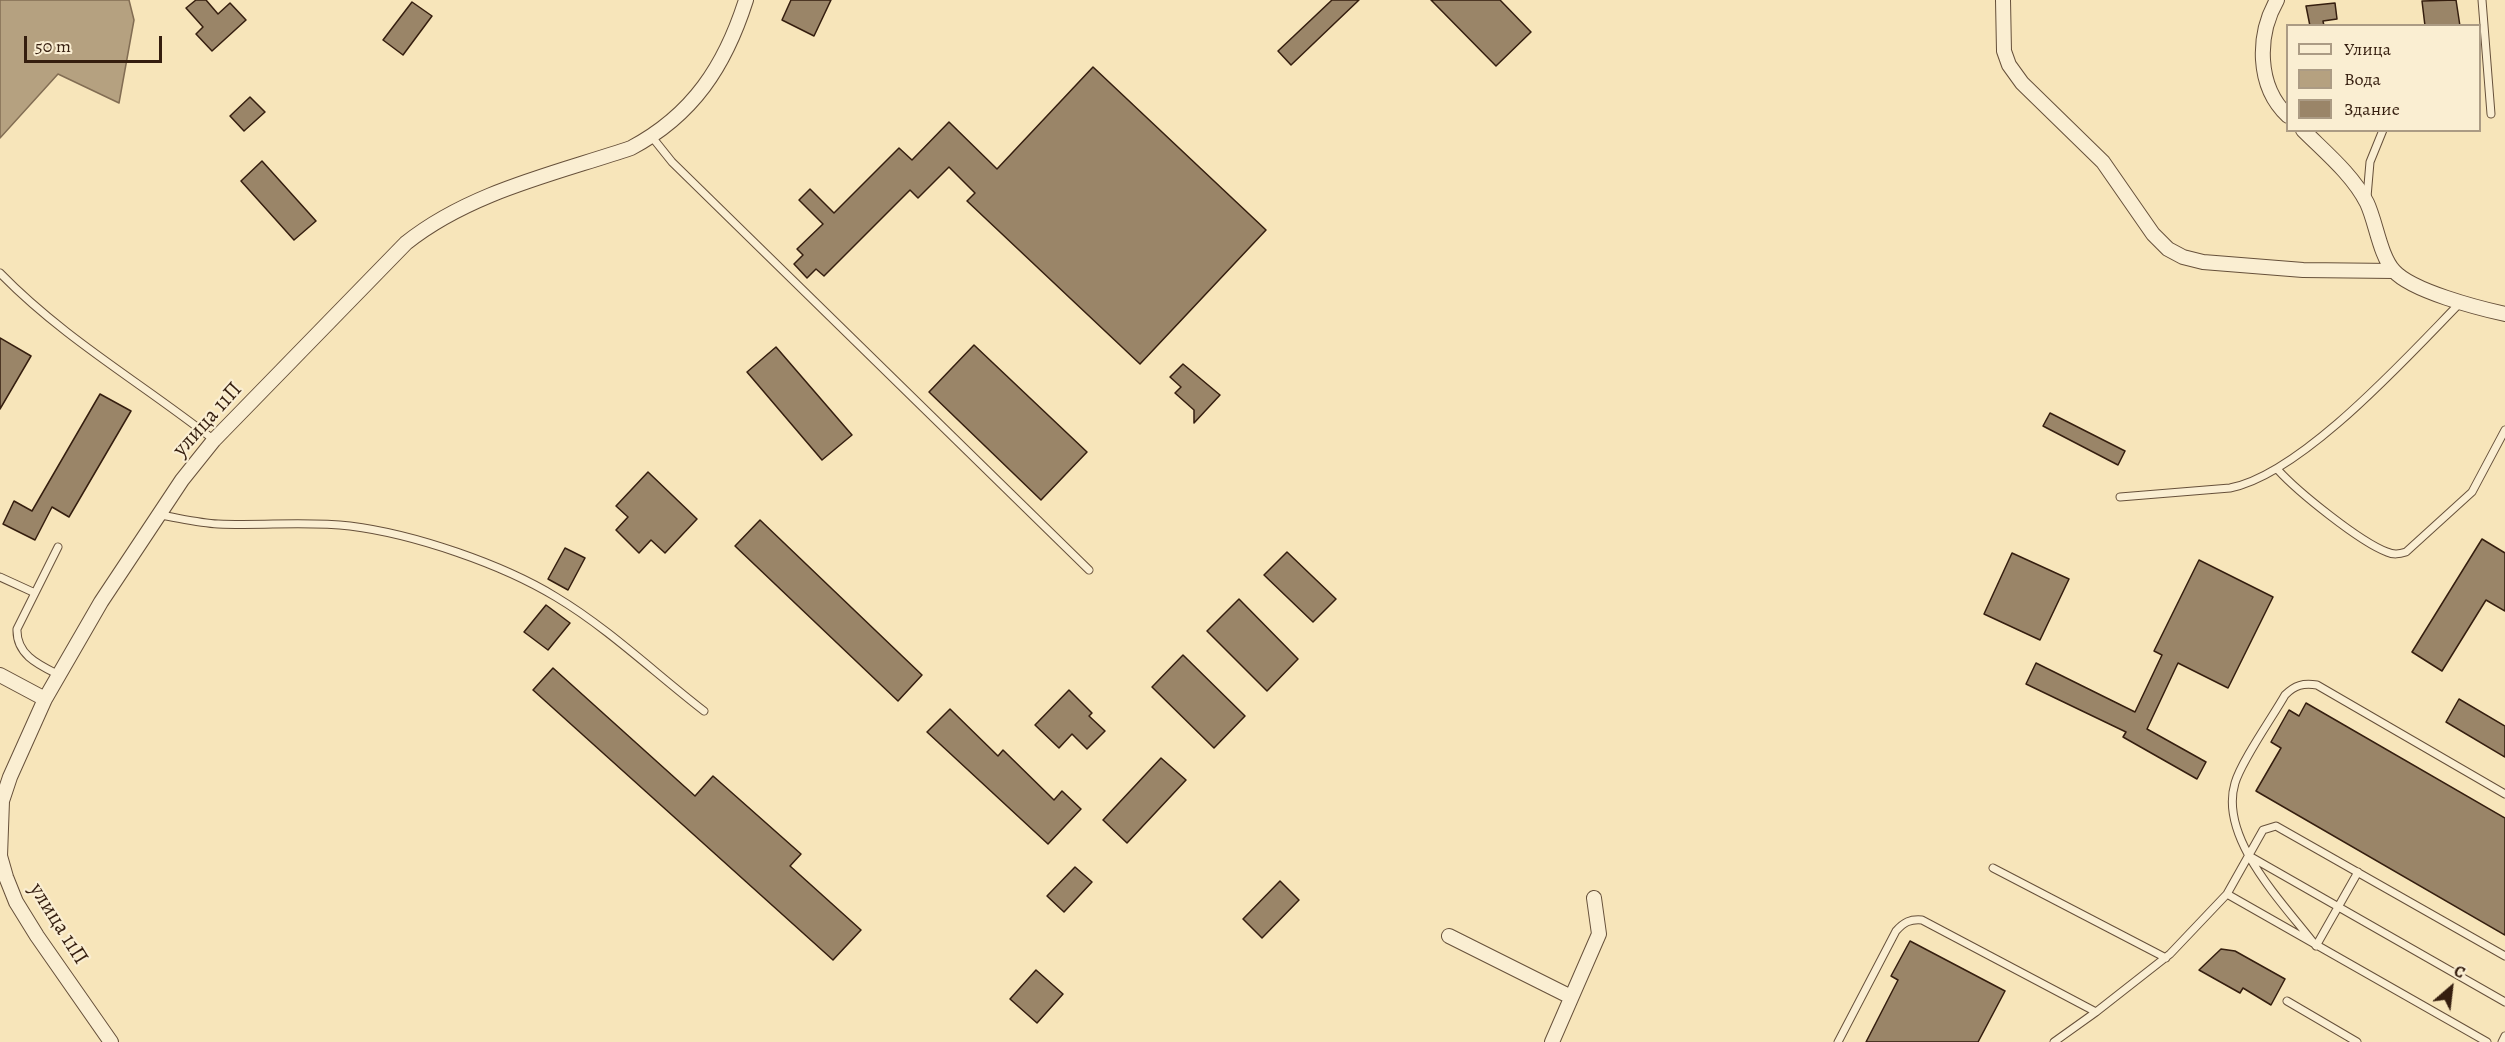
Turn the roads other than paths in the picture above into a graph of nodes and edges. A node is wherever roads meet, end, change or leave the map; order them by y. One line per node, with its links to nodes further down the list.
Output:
1 (746, 0): 9 (street, улица 11П)
2 (2003, 0): 11 (street)
3 (2277, 0): 5 (street)
4 (2482, 0): 6 (lane)
5 (2286, 113)
6 (2491, 114)
7 (2305, 132): 10 (street)
8 (2383, 132): 10 (lane)
9 (652, 137): 16 (street, улица 11П); 21 (lane)
10 (2366, 201): 11 (street)
11 (2394, 272): 13 (street)
12 (0, 273): 16 (lane)
13 (2460, 303): 14 (street); 17 (lane)
14 (2505, 314)
15 (2505, 430): 17 (lane)
16 (214, 440): 19 (street, улица 11П)
17 (2278, 470): 18 (lane)
18 (2120, 497)
19 (157, 515): 25 (street, улица 11П); 27 (lane)
20 (57, 547): 23 (lane)
21 (1089, 570)
22 (0, 577): 23 (lane)
23 (35, 593): 25 (lane)
24 (0, 675): 26 (street)
25 (59, 675): 26 (street, улица 11П)
26 (45, 699): 44 (street, улица 11П)
27 (704, 711)
28 (2505, 794): 29 (lane)
29 (2249, 856): 31 (lane); 32 (lane); 34 (lane); 36 (lane)
30 (1993, 868): 38 (lane)
31 (2358, 872): 34 (lane); 37 (lane)
32 (2227, 894): 36 (lane); 38 (lane)
33 (1594, 898): 39 (street)
34 (2338, 907): 36 (lane); 41 (lane)
35 (1449, 936): 39 (street)
36 (2316, 946): 49 (lane)
37 (2505, 956)
38 (2166, 958): 42 (lane)
39 (1571, 997): 45 (street)
40 (2287, 1002): 48 (lane)
41 (2505, 1002)
42 (2096, 1012): 46 (lane); 47 (lane)
43 (2505, 1036): 50 (lane)
44 (111, 1042)
45 (1552, 1042)
46 (1838, 1042)
47 (2054, 1042)
48 (2357, 1042)
49 (2487, 1042)
50 (2502, 1042)

